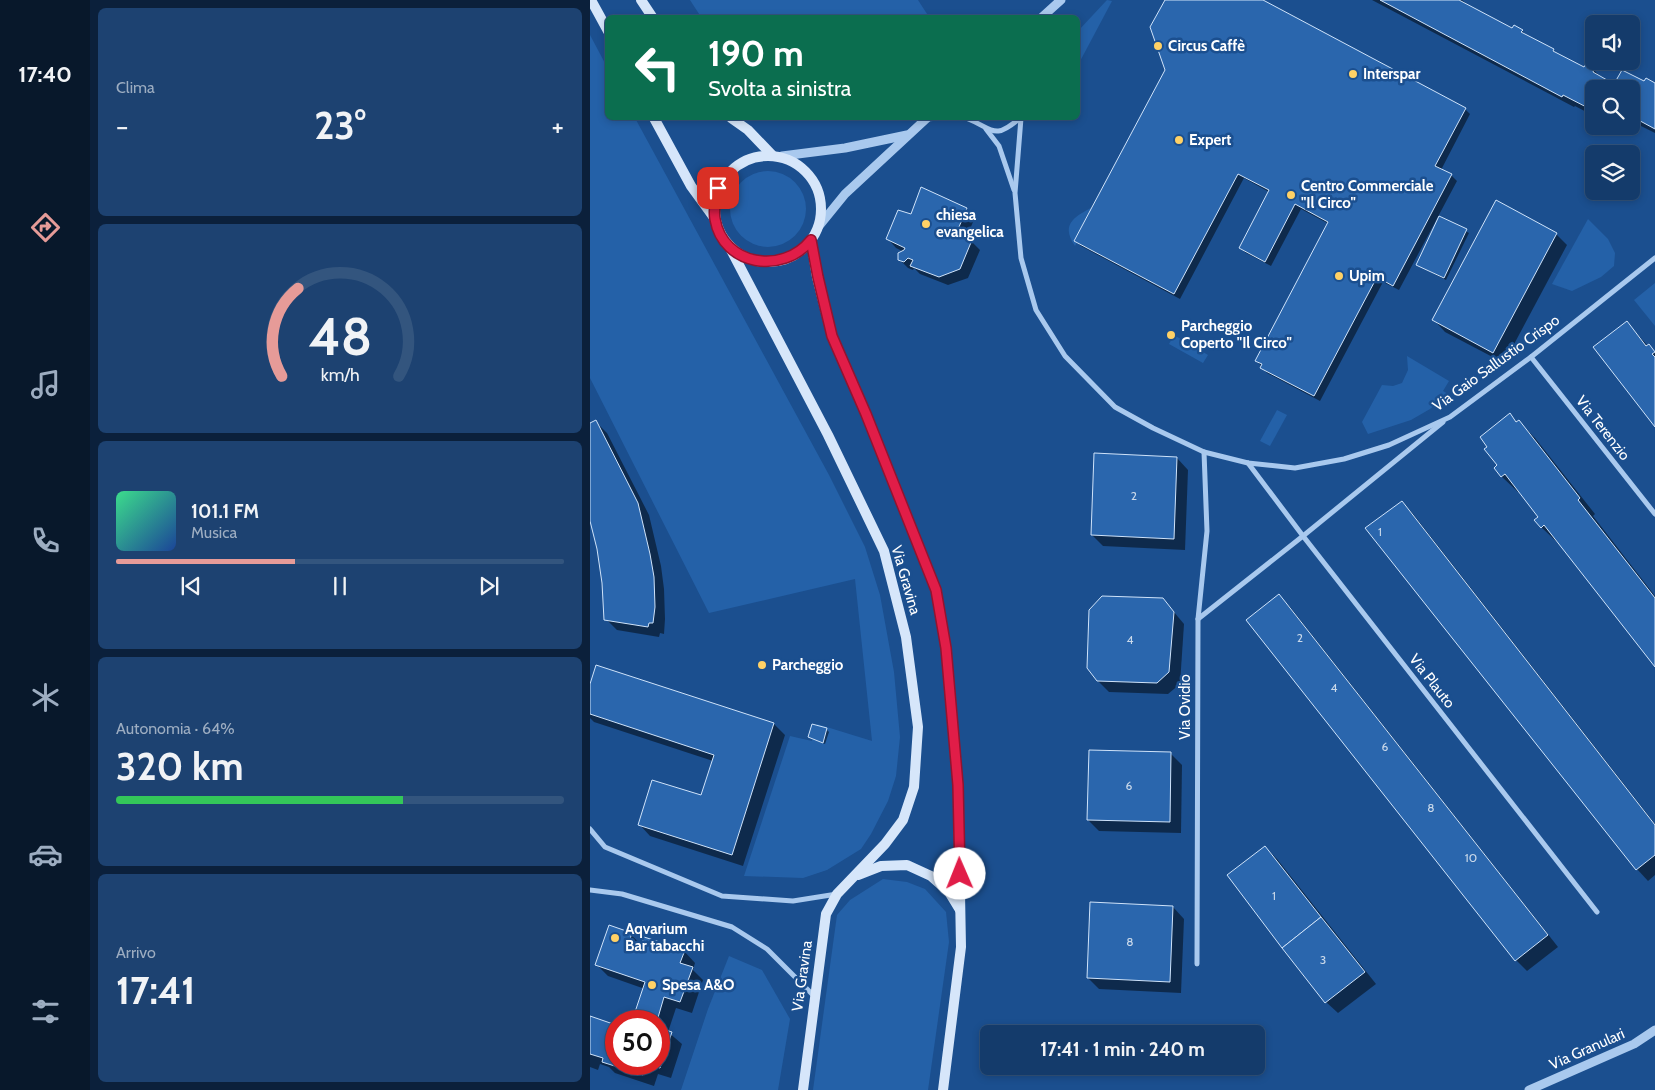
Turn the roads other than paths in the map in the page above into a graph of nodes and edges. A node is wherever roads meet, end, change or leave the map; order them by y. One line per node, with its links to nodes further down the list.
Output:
1 (591, 0): 8 (main road)
2 (641, 0): 5 (main road)
3 (1061, 0): 4 (street)
4 (1054, 6): 6 (street); 7 (street)
5 (651, 15)
6 (1044, 15)
7 (1051, 15)
8 (605, 26)
9 (655, 120): 19 (main road)
10 (734, 120): 17 (main road)
11 (924, 120): 16 (street)
12 (970, 120): 15 (street, Via Gaio Sallustio Crispo)
13 (1018, 120): 15 (street, Via Gaio Sallustio Crispo)
14 (1021, 120): 18 (street, Via Gaio Sallustio Crispo)
15 (986, 129): 18 (street, Via Gaio Sallustio Crispo)
16 (908, 135): 17 (street); 20 (street)
17 (777, 156): 19 (main road); 20 (main road)
18 (1016, 193): 26 (street, Via Gaio Sallustio Crispo)
19 (715, 219): 22 (main road)
20 (819, 226): 21 (main road)
21 (811, 240): 22 (main road); 35 (main road, Via Gravina)
22 (729, 246): 32 (main road, Via Gravina)
23 (1655, 258): 24 (street, Via Gaio Sallustio Crispo)
24 (1531, 357): 25 (street, Via Gaio Sallustio Crispo); 28 (street, Via Terenzio)
25 (1450, 417): 27 (street, Via Gaio Sallustio Crispo); 29 (street)
26 (1204, 452): 27 (street, Via Gaio Sallustio Crispo); 30 (street, Via Ovidio)
27 (1248, 463): 29 (street, Via Plauto)
28 (1655, 514)
29 (1303, 536): 30 (street); 36 (street, Via Plauto)
30 (1198, 619): 37 (street, Via Ovidio)
31 (590, 829): 34 (street)
32 (854, 876): 34 (main road, Via Gravina); 35 (main road, Via Gravina)
33 (590, 890): 38 (street)
34 (837, 894): 38 (main road, Via Gravina)
35 (960, 910): 41 (main road, Via Gravina)
36 (1597, 912)
37 (1197, 964)
38 (814, 997): 40 (main road, Via Gravina)
39 (1655, 1030): 42 (street, Via Granulari)
40 (803, 1090)
41 (943, 1090)
42 (1529, 1090)

